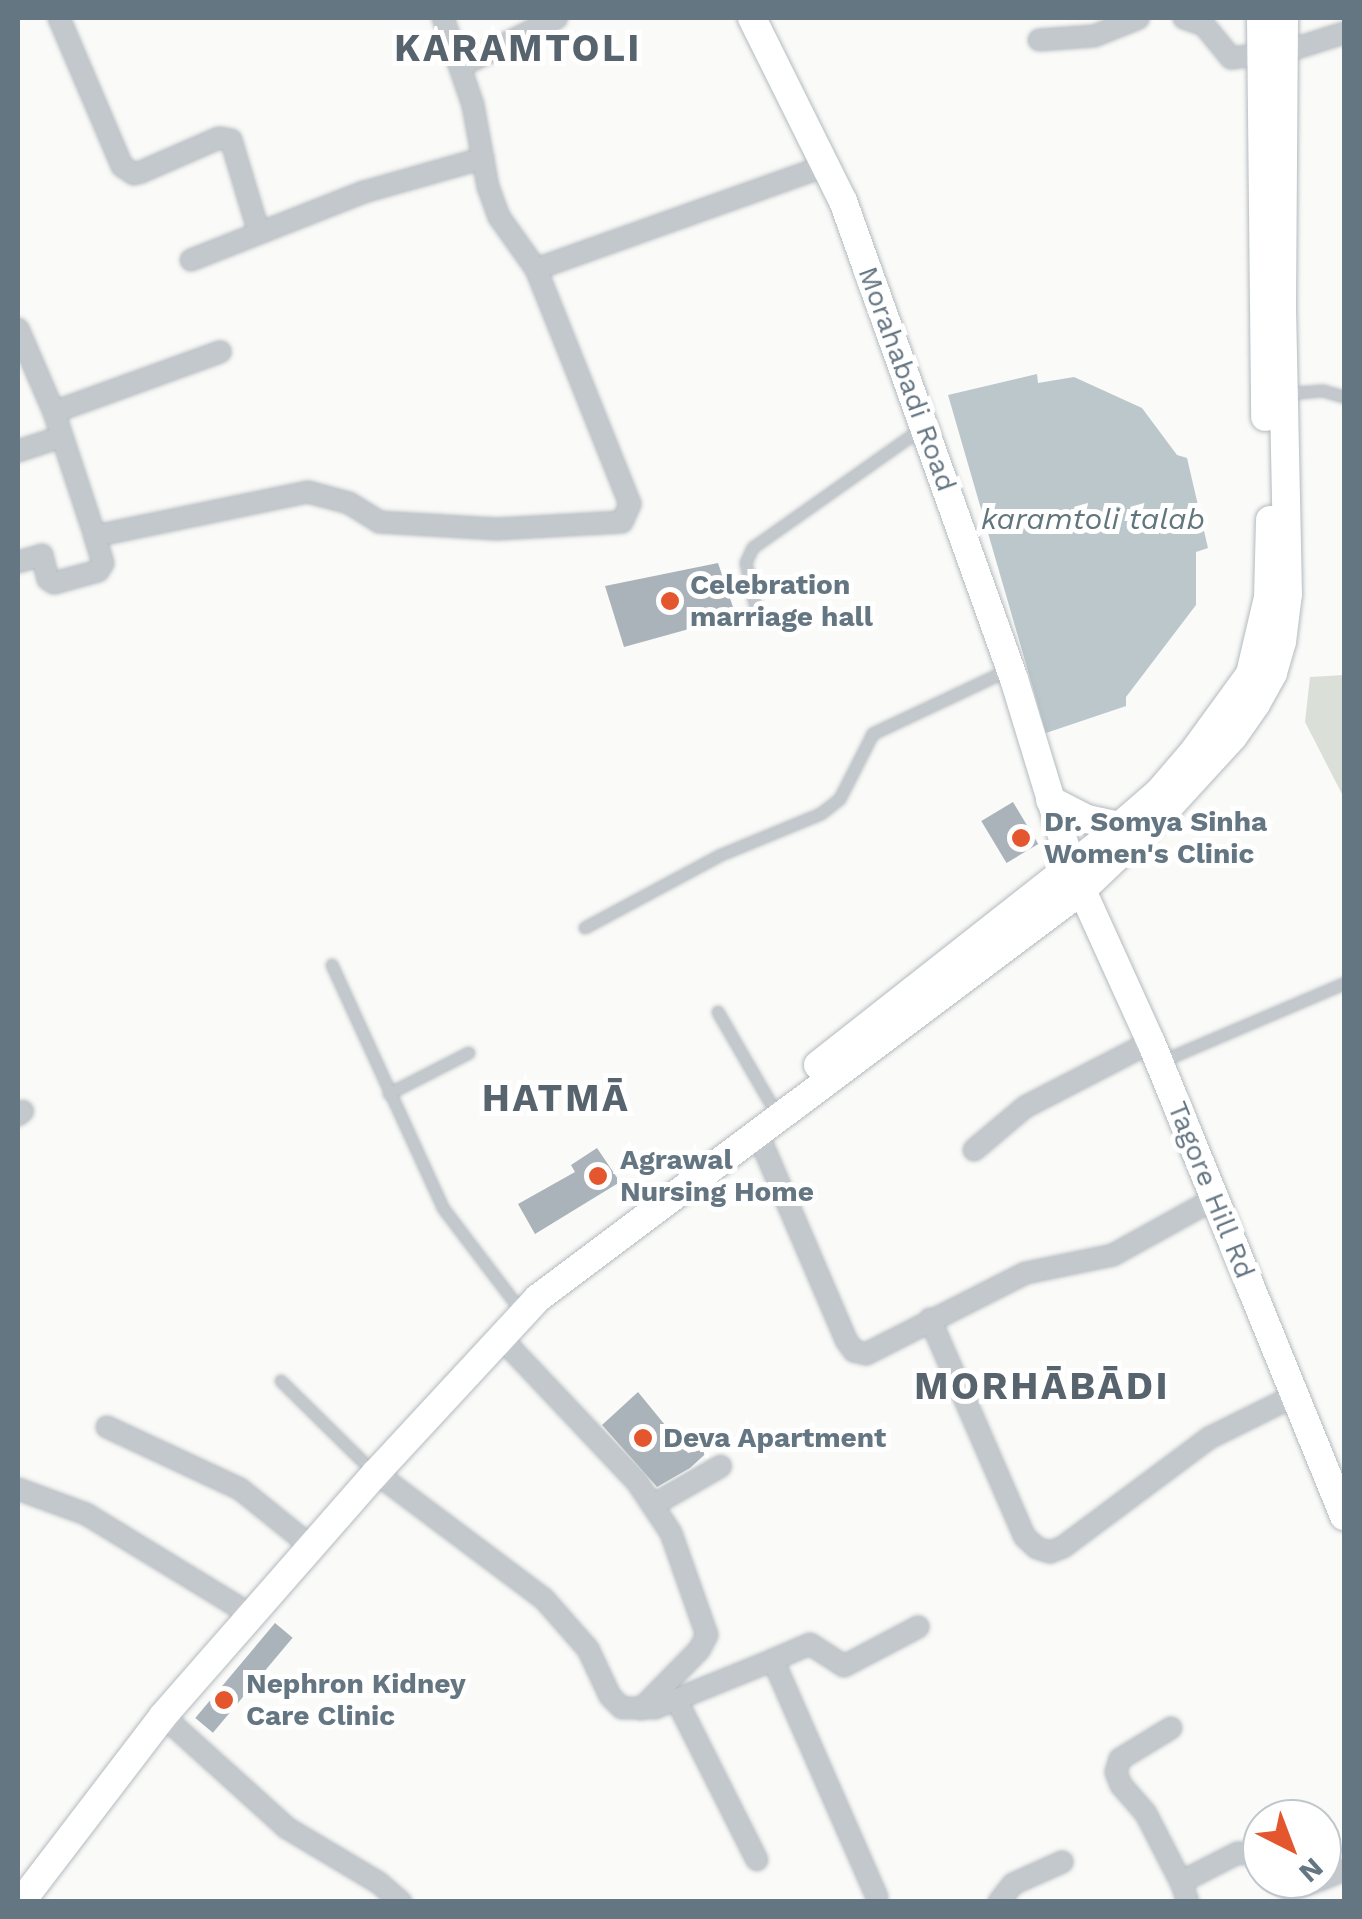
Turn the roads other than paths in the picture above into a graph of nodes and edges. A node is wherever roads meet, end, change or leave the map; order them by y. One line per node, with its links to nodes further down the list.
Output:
1 (59, 18): 15 (street)
2 (442, 18): 12 (street)
3 (557, 18): 12 (street)
4 (752, 18): 14 (main road, Morahabadi Road)
5 (1139, 18): 10 (street)
6 (1184, 18): 11 (street)
7 (1262, 18): 11 (main road)
8 (1284, 18): 11 (main road)
9 (1344, 33): 11 (street)
10 (1039, 40)
11 (1273, 54): 20 (main road); 31 (main road)
12 (461, 66): 13 (street)
13 (483, 158): 15 (street); 17 (street)
14 (825, 166): 17 (street); 23 (main road, Morahabadi Road)
15 (259, 233): 16 (street)
16 (190, 260)
17 (536, 269): 26 (street)
18 (18, 328): 22 (street)
19 (220, 352): 22 (street)
20 (1283, 394): 21 (lane); 32 (main road)
21 (1344, 397)
22 (54, 412): 24 (street)
23 (924, 427): 28 (lane); 29 (main road, Morahabadi Road)
24 (61, 437): 25 (street); 26 (street)
25 (18, 451)
26 (95, 536): 27 (street)
27 (18, 562)
28 (755, 604)
29 (1010, 670): 30 (main road, Morahabadi Road); 33 (lane)
30 (1050, 800): 31 (main road); 32 (main road, Morahabadi Road)
31 (1119, 826): 32 (main road)
32 (1076, 879): 37 (main road, Tagore Hill Rd); 40 (main road); 41 (main road)
33 (585, 928)
34 (332, 965): 39 (lane)
35 (1344, 984): 37 (lane)
36 (718, 1012): 40 (lane)
37 (1155, 1052): 42 (street); 43 (main road, Tagore Hill Rd)
38 (469, 1053): 39 (lane)
39 (389, 1094): 44 (lane)
40 (770, 1102): 44 (main road)
41 (757, 1132): 45 (street); 46 (main road)
42 (974, 1150)
43 (1216, 1198): 45 (street); 48 (main road, Tagore Hill Rd)
44 (516, 1303): 51 (main road)
45 (930, 1319): 48 (street)
46 (500, 1336): 51 (main road); 53 (street)
47 (282, 1381): 51 (lane)
48 (1294, 1396): 54 (main road, Tagore Hill Rd)
49 (107, 1427): 55 (street)
50 (720, 1466): 53 (street)
51 (369, 1467): 55 (main road); 60 (street)
52 (18, 1489): 56 (street)
53 (654, 1505): 60 (street)
54 (1344, 1516)
55 (305, 1541): 56 (main road); 61 (main road)
56 (237, 1606): 66 (main road)
57 (918, 1626): 58 (street)
58 (773, 1660): 59 (street); 68 (street)
59 (676, 1699): 60 (street); 64 (street)
60 (640, 1710)
61 (163, 1716): 69 (main road); 70 (street)
62 (1171, 1728): 67 (street)
63 (1242, 1853): 67 (street)
64 (757, 1860)
65 (1062, 1862): 71 (street)
66 (18, 1884)
67 (1185, 1892)
68 (877, 1897)
69 (20, 1902)
70 (401, 1902)
71 (999, 1902)

